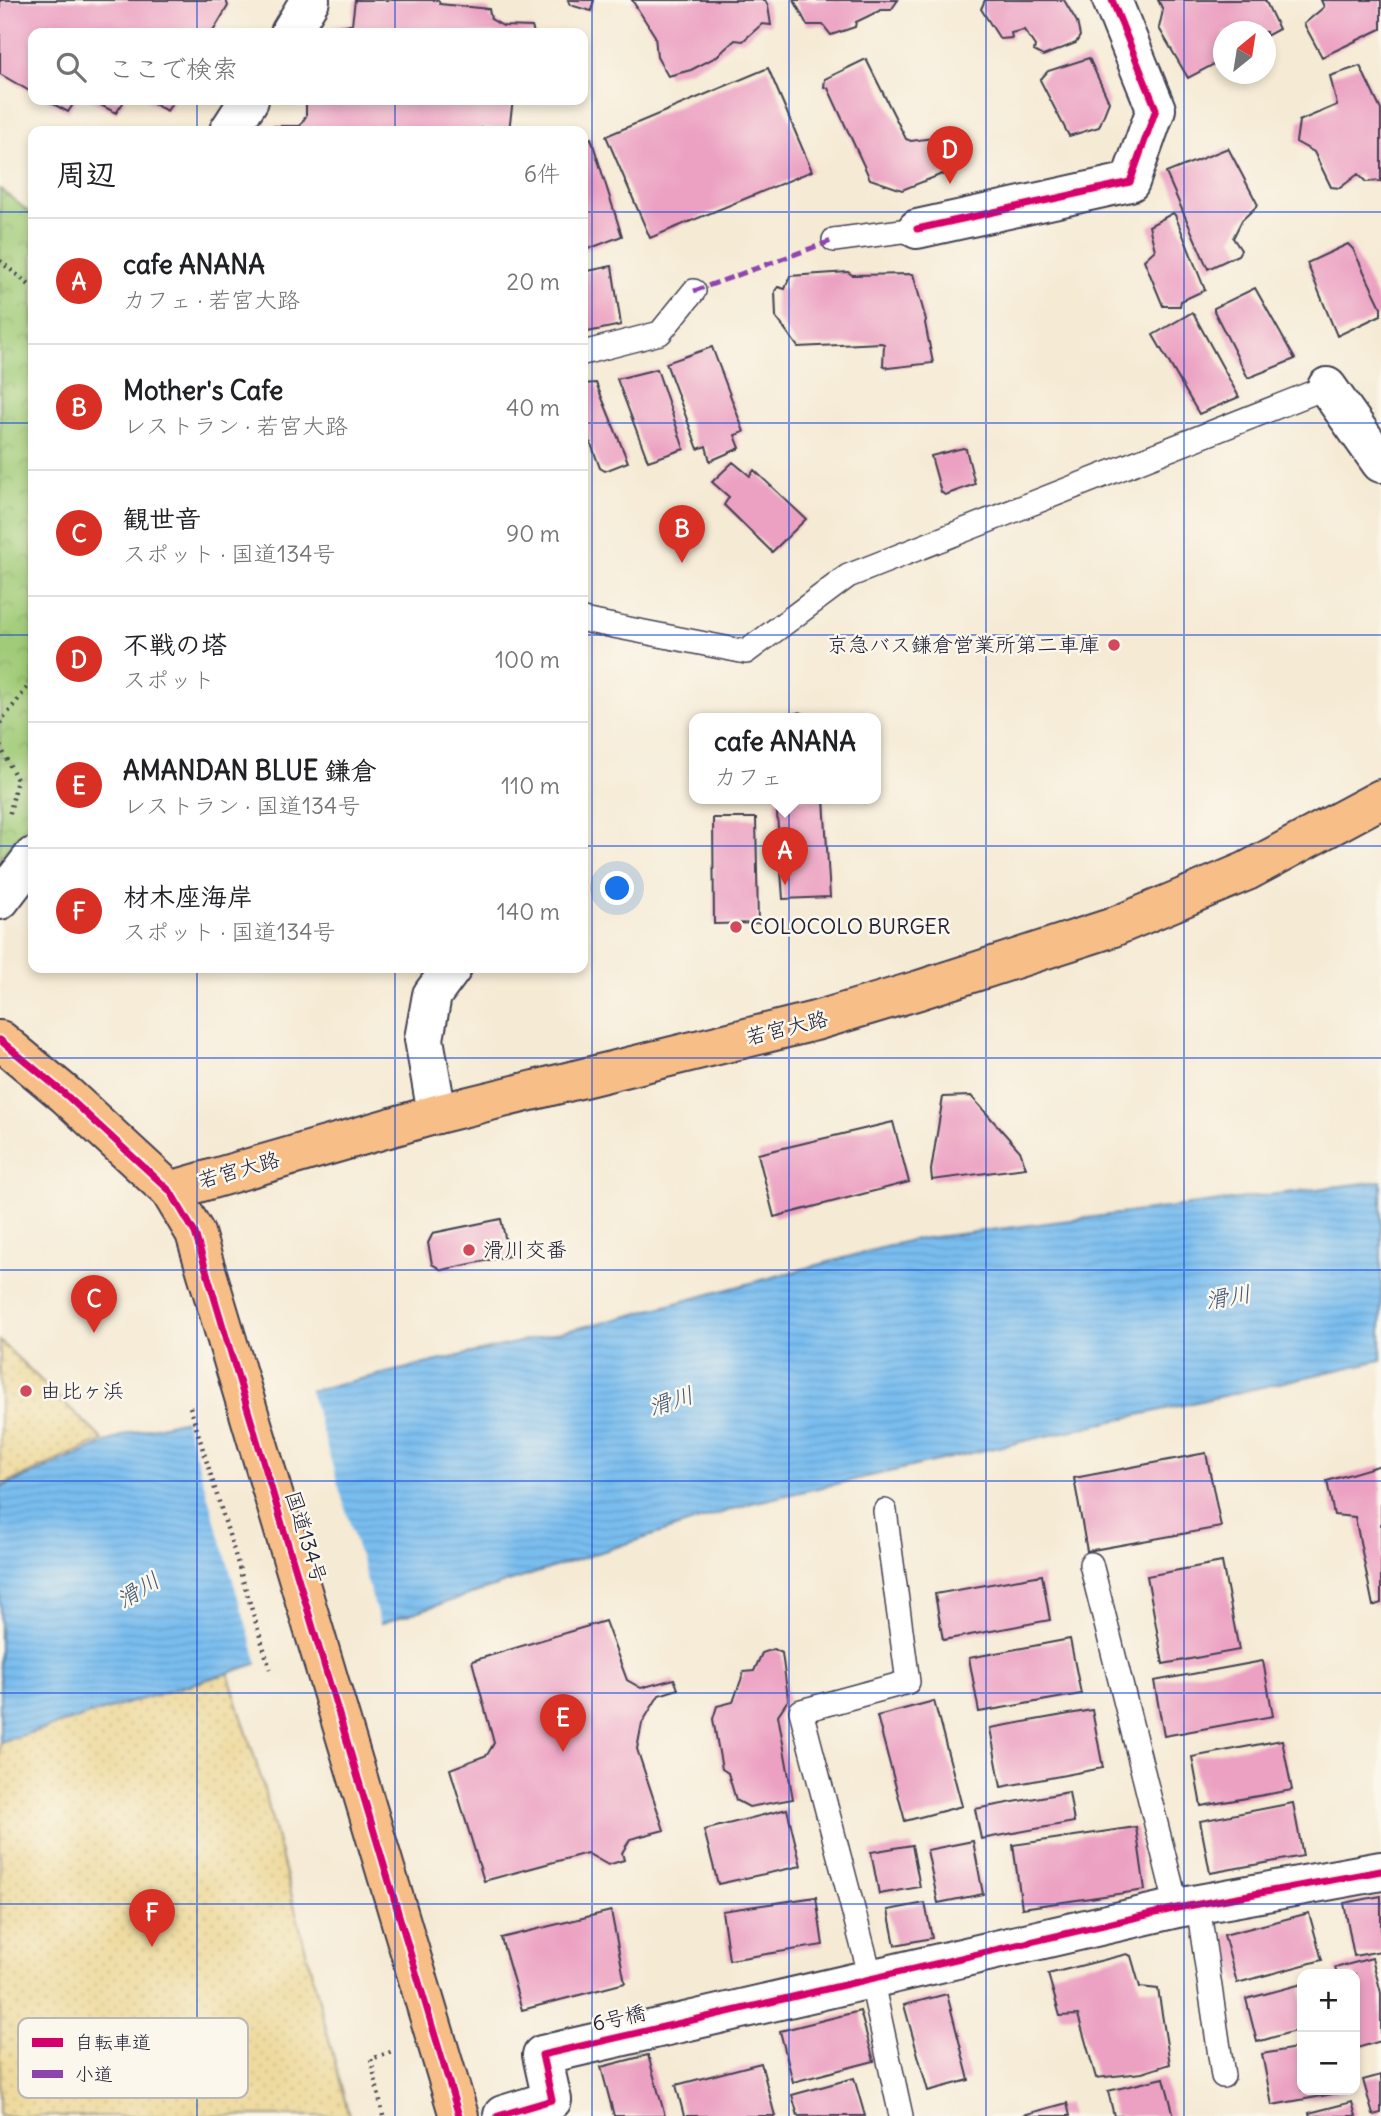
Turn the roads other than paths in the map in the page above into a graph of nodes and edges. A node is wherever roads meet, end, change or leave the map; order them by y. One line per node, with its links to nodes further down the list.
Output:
1 (310, 0): 3 (street)
2 (1112, 0): 6 (street)
3 (293, 28)
4 (246, 105): 5 (street)
5 (232, 126)
6 (917, 229): 7 (lane)
7 (834, 240)
8 (694, 291): 9 (lane)
9 (588, 352)
10 (1327, 387): 11 (street); 12 (lane)
11 (1381, 463)
12 (588, 621)
13 (1381, 799): 18 (main road, 若宮大路)
14 (28, 864): 15 (street)
15 (0, 900)
16 (448, 973): 18 (street)
17 (0, 1040): 19 (main road, 国道134号)
18 (437, 1114): 19 (main road, 若宮大路)
19 (170, 1191): 28 (main road, 国道134号)
20 (885, 1511): 24 (lane)
21 (1091, 1564): 23 (lane)
22 (1381, 1871): 23 (street, 6号橋)
23 (1188, 1907): 24 (street, 6号橋); 25 (lane)
24 (871, 1978): 26 (street, 6号橋); 29 (lane)
25 (1223, 2076)
26 (553, 2108): 27 (street)
27 (503, 2115)
28 (459, 2116)
29 (901, 2116)

